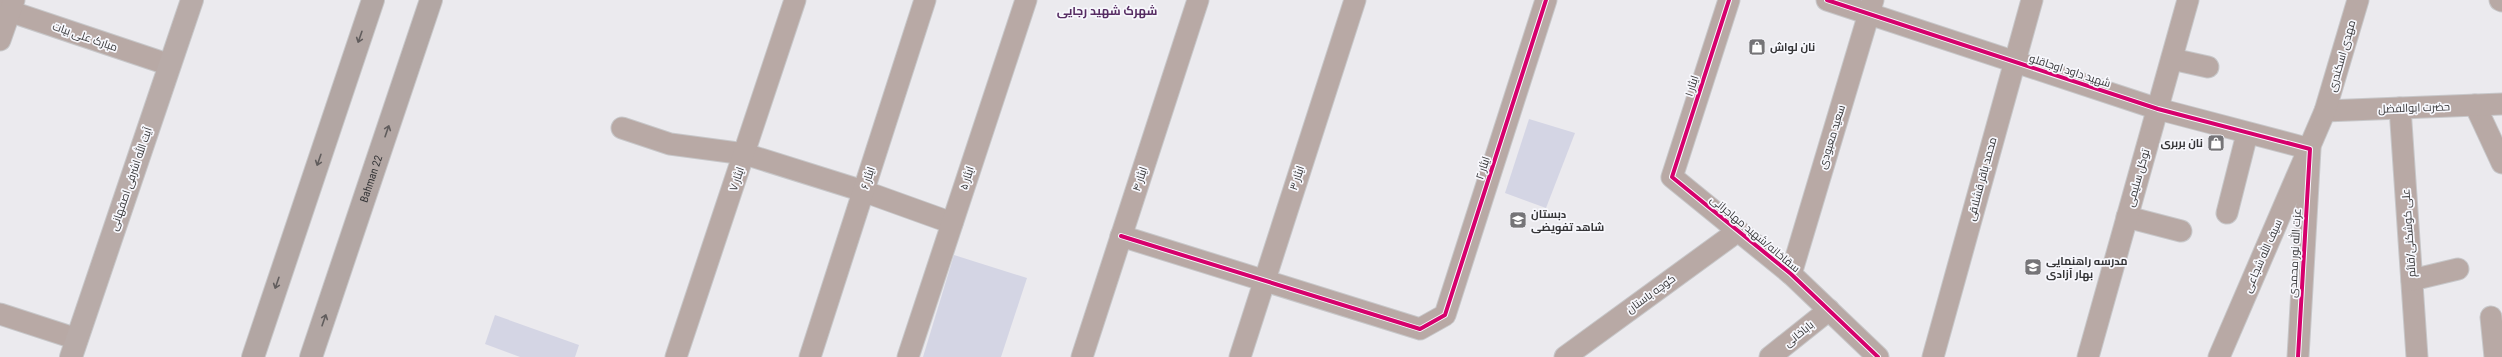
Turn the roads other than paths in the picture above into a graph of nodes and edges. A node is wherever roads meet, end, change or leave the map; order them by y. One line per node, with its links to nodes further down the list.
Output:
1 (192, 0): 20 (main road, آیت الله اشرفی اصفهانی)
2 (373, 0): 48 (highway, one-way to 48)
3 (431, 0): 49 (highway, Bahman 22, one-way to 3)
4 (795, 0): 30 (street, ایثار ۷)
5 (925, 0): 33 (street, ایثار ۶)
6 (1026, 0): 36 (street, ایثار ۵)
7 (1198, 0): 39 (street, ایثار ۴)
8 (1355, 0): 43 (street, ایثار ۳)
9 (1546, 0): 43 (street, ایثار ۲)
10 (1729, 0): 32 (street, ایثار ۱)
11 (1827, 0): 16 (street, شهید داود اوجاقلو)
12 (2032, 0): 19 (street, محمد باقر قشلاقی)
13 (2188, 0): 18 (street, توکل سلیمی)
14 (2358, 0): 26 (street, مهدی اسکندری)
15 (8, 6): 17 (street); 20 (street, مبارک علی بیات)
16 (1871, 8): 19 (street, شهید داود اوجاقلو); 41 (street, سعید معبودی)
17 (0, 40)
18 (2172, 59): 21 (street); 25 (street, توکل سلیمی)
19 (2014, 63): 25 (street, شهید داود اوجاقلو); 58 (street, محمد باقر قشلاقی)
20 (170, 65): 47 (main road, آیت الله اشرفی اصفهانی)
21 (2208, 67)
22 (2502, 104): 23 (street, حضرت ابوالفضل)
23 (2475, 105): 24 (street, حضرت ابوالفضل); 31 (street)
24 (2400, 108): 26 (street, حضرت ابوالفضل); 42 (street, علی کوشکنی/قائم)
25 (2158, 109): 28 (street, شهید داود اوجاقلو); 35 (street, توکل سلیمی)
26 (2325, 111): 29 (street, سیف الله شجاعی)
27 (622, 128): 30 (street)
28 (2247, 134): 29 (street, شهید داود اوجاقلو); 34 (street)
29 (2310, 149): 60 (street, سیف الله شجاعی); 61 (street, عزت الله نور محمدی)
30 (745, 154): 33 (street); 50 (street, ایثار ۷)
31 (2502, 163)
32 (1672, 177): 37 (street, سقاخانه/شهید مهاجرانی)
33 (863, 191): 36 (street); 51 (street, ایثار ۶)
34 (2227, 213)
35 (2127, 217): 38 (street); 59 (street, توکل سلیمی)
36 (952, 223): 52 (street, ایثار ۵)
37 (1738, 231): 41 (street, سقاخانه/شهید مهاجرانی); 55 (street, کوچه باستان)
38 (2181, 231)
39 (1121, 236): 43 (street); 53 (street, ایثار ۴)
40 (2458, 269): 42 (street)
41 (1791, 274): 44 (street, سقاخانه/شهید مهاجرانی)
42 (2412, 280): 62 (street, علی کوشکنی/قائم)
43 (1264, 281): 54 (street, ایثار ۳)
44 (1828, 310): 56 (street, باباخانی); 57 (street, سقاخانه/شهید مهاجرانی)
45 (0, 314): 47 (street)
46 (2491, 317): 63 (street)
47 (74, 348)
48 (253, 357)
49 (311, 357)
50 (676, 357)
51 (810, 357)
52 (908, 357)
53 (1082, 357)
54 (1240, 357)
55 (1565, 357)
56 (1771, 357)
57 (1878, 357)
58 (1933, 357)
59 (2088, 357)
60 (2219, 357)
61 (2298, 357)
62 (2417, 357)
63 (2495, 357)

